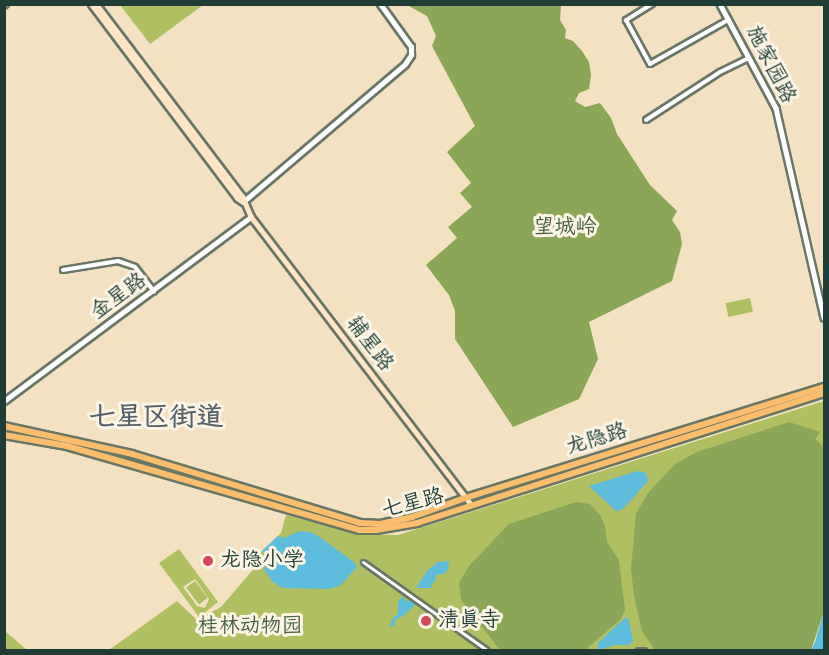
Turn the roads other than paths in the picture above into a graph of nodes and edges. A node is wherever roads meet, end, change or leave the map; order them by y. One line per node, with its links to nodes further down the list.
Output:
1 (90, 4): 9 (main road, 辅星路)
2 (96, 4): 9 (main road, 辅星路)
3 (380, 4): 9 (street)
4 (652, 4): 6 (street)
5 (720, 4): 6 (street, 施家园路)
6 (728, 20): 7 (street, 施家园路)
7 (749, 58): 8 (street); 13 (street, 施家园路)
8 (646, 120)
9 (243, 202): 10 (main road, 辅星路)
10 (251, 217): 12 (street, 金星路); 19 (main road, 辅星路)
11 (63, 270): 12 (street)
12 (155, 291): 16 (street, 金星路)
13 (825, 318)
14 (825, 387): 19 (main road, 龙隐路)
15 (825, 393): 20 (main road, 七星路)
16 (4, 401)
17 (4, 426): 21 (main road, 七星路)
18 (4, 435): 20 (main road, 七星路)
19 (465, 498): 20 (main road, 辅星路); 21 (main road, 龙隐路)
20 (471, 505)
21 (380, 524)
22 (363, 562): 23 (street)
23 (487, 651)
24 (638, 651): 25 (street)
25 (644, 651)

